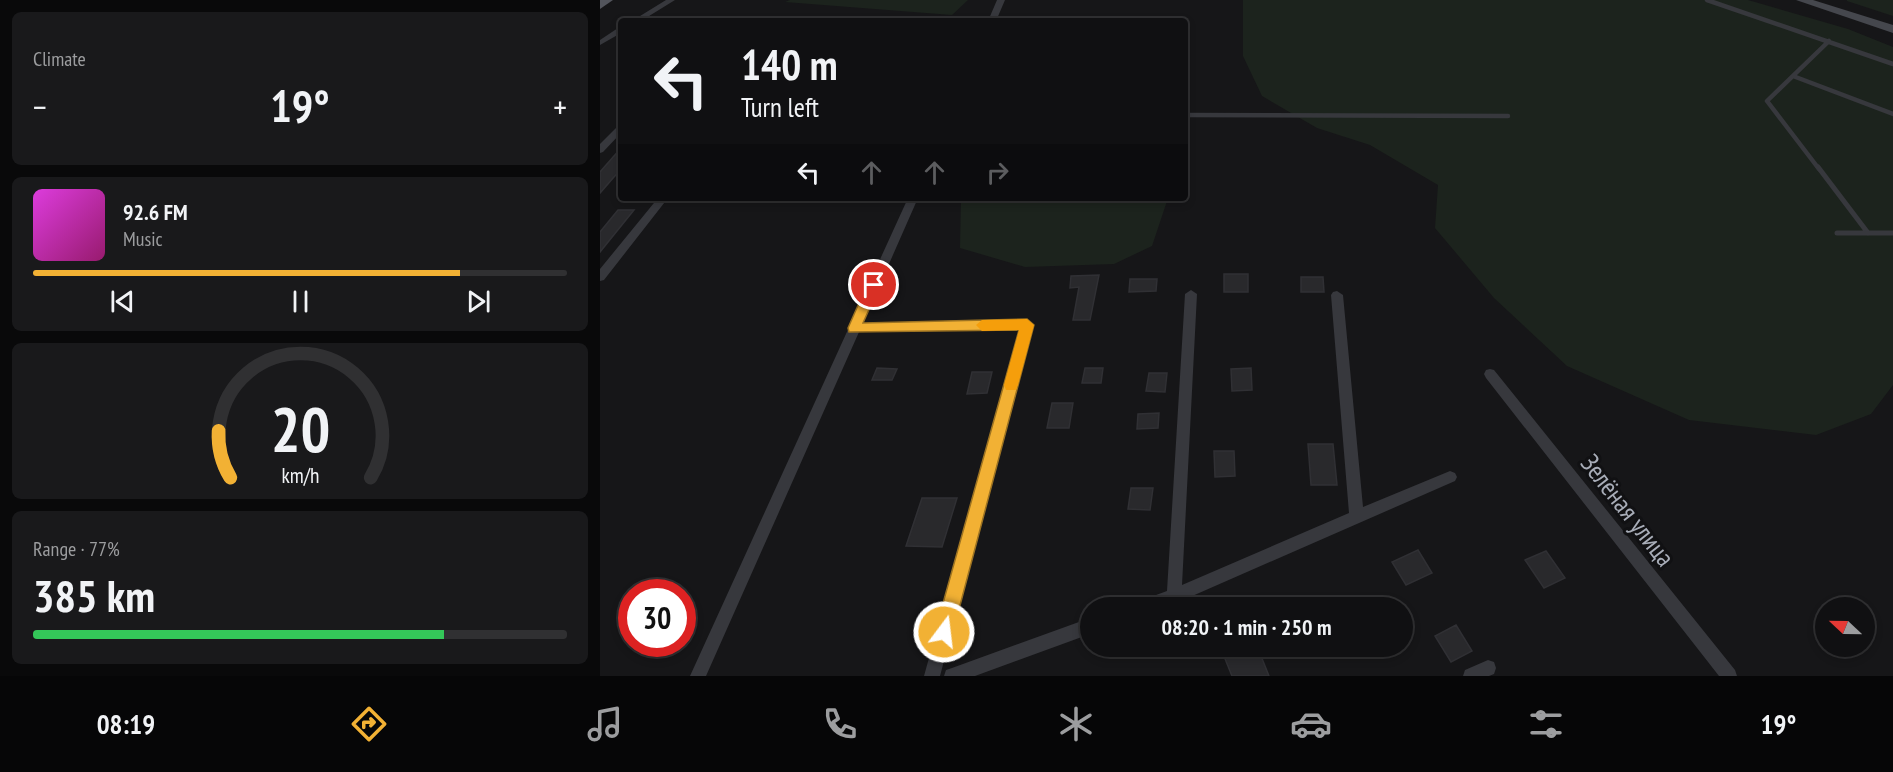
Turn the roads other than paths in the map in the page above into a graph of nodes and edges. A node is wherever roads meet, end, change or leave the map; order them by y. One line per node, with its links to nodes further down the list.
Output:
1 (607, 0): 6 (main road)
2 (671, 0): 7 (street)
3 (1001, 0): 8 (street)
4 (1707, 0): 11 (lane)
5 (1802, 0): 9 (street)
6 (600, 4)
7 (641, 18)
8 (993, 18)
9 (1893, 29)
10 (618, 32): 12 (street)
11 (1829, 40): 13 (lane); 14 (lane)
12 (600, 43)
13 (1893, 64)
14 (1793, 76): 15 (lane); 23 (lane)
15 (1893, 114)
16 (1188, 115): 17 (lane)
17 (1508, 116)
18 (618, 131): 19 (street)
19 (600, 150)
20 (661, 201): 25 (street)
21 (912, 201): 28 (street)
22 (1837, 233): 23 (lane)
23 (1868, 233): 24 (lane)
24 (1893, 233)
25 (600, 277)
26 (1191, 294): 32 (street)
27 (1337, 295): 31 (street)
28 (854, 328): 35 (street); 36 (street)
29 (1490, 374): 39 (street, Зелёная улица)
30 (1450, 477): 31 (street)
31 (1357, 517): 32 (street)
32 (1174, 596)
33 (1080, 630): 37 (street)
34 (1488, 668): 38 (street)
35 (698, 676)
36 (932, 676)
37 (952, 676)
38 (1471, 676)
39 (1728, 676)

